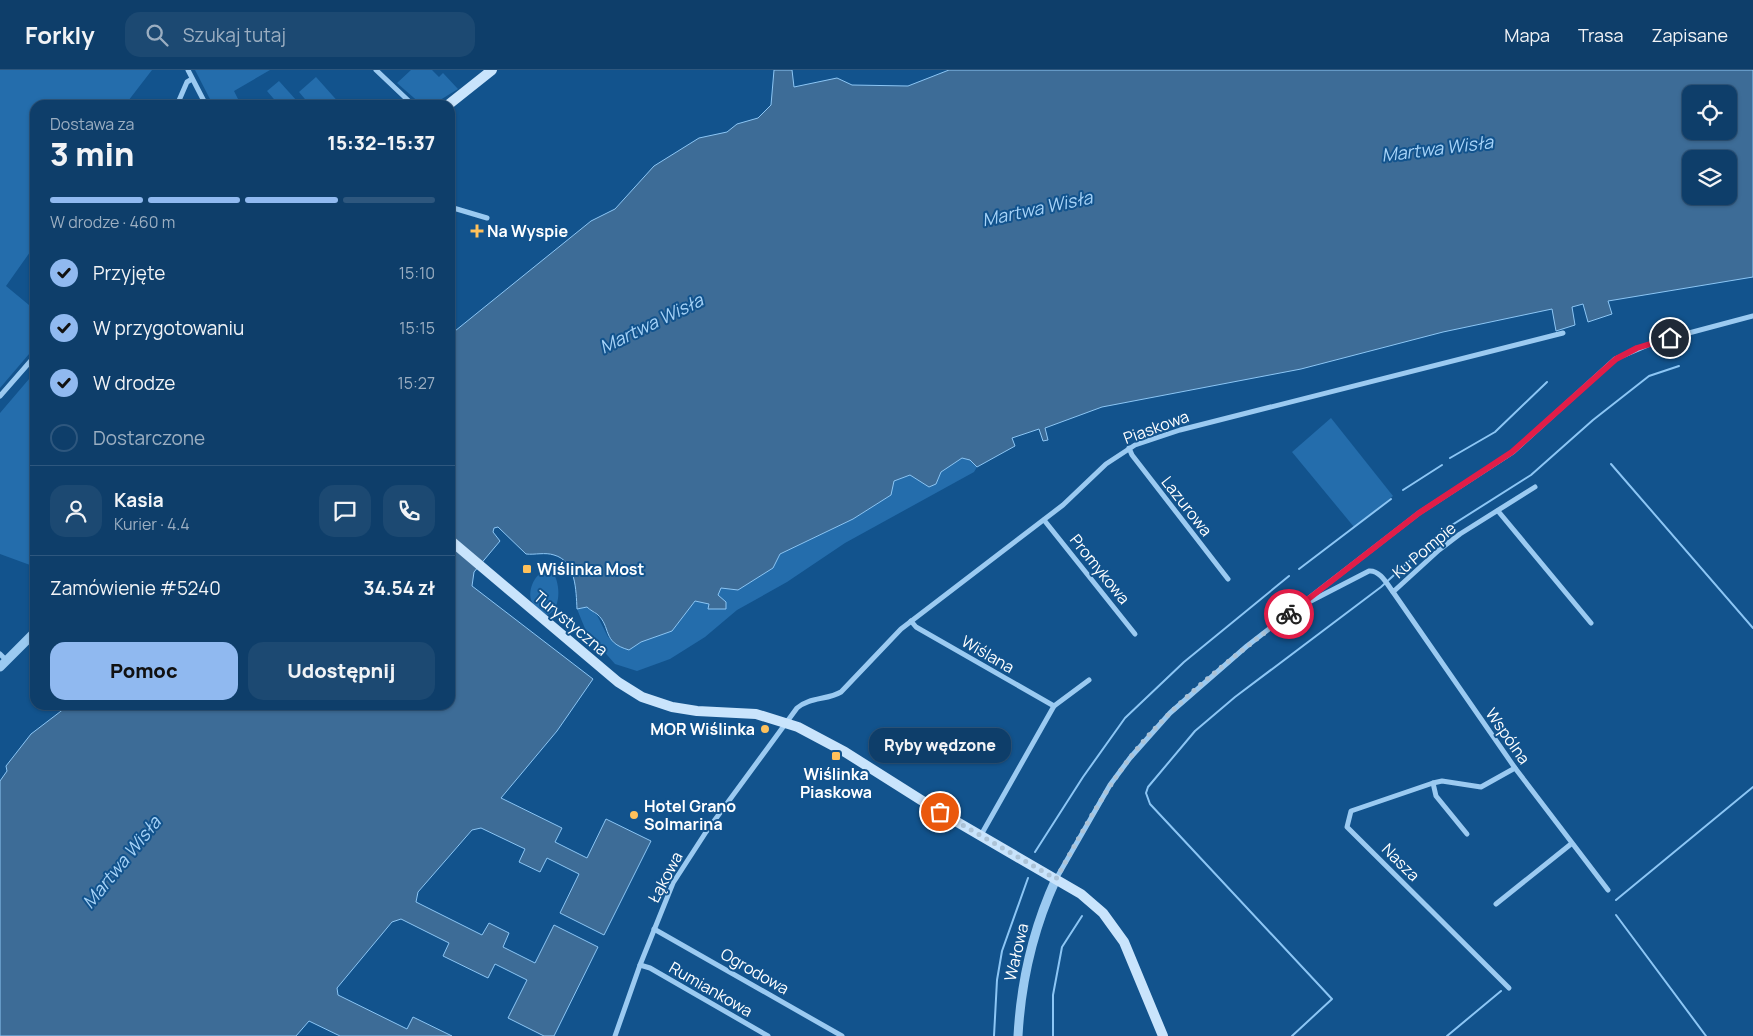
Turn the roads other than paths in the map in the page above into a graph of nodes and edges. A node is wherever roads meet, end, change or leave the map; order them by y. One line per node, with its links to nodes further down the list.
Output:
1 (188, 70): 4 (street)
2 (376, 70): 7 (street)
3 (492, 70): 8 (main road)
4 (192, 79): 5 (street); 6 (street)
5 (179, 100)
6 (203, 100)
7 (408, 100)
8 (454, 100)
9 (455, 208): 10 (street)
10 (487, 218)
11 (1753, 316): 22 (street, Ku Pompie)
12 (1563, 333): 15 (street, Piaskowa)
13 (30, 362): 14 (street)
14 (0, 396)
15 (1129, 448): 18 (street, Piaskowa); 20 (street, Lazurowa)
16 (1535, 487): 17 (street, Ku Pompie)
17 (1498, 511): 21 (street, Ku Pompie); 24 (street)
18 (1044, 520): 23 (street, Piaskowa); 25 (street, Promykowa)
19 (455, 544): 30 (main road, Turystyczna)
20 (1228, 579)
21 (1392, 590): 22 (street, Ku Pompie); 31 (street, Wspólna)
22 (1306, 601): 36 (street, Ku Pompie)
23 (912, 621): 29 (street, Wiślana); 30 (street, Piaskowa)
24 (1591, 622)
25 (1135, 634)
26 (30, 636): 27 (street)
27 (2, 660)
28 (1089, 680): 29 (street)
29 (1054, 706): 34 (street)
30 (786, 723): 34 (main road, Turystyczna); 39 (street, Łąkowa)
31 (1515, 768): 32 (street, Nasza); 35 (street, Wspólna)
32 (1433, 784): 33 (street); 41 (street, Nasza)
33 (1467, 834)
34 (981, 835): 36 (main road, Turystyczna)
35 (1571, 844): 37 (street, Wspólna); 38 (street)
36 (1056, 879): 45 (street, Wałowa); 46 (main road, Turystyczna)
37 (1608, 890)
38 (1496, 904)
39 (654, 929): 40 (street, Łąkowa); 44 (street, Ogrodowa)
40 (640, 965): 42 (street, Łąkowa); 43 (street, Rumiankowa)
41 (1509, 988)
42 (615, 1036)
43 (768, 1036)
44 (842, 1036)
45 (1018, 1036)
46 (1163, 1036)

